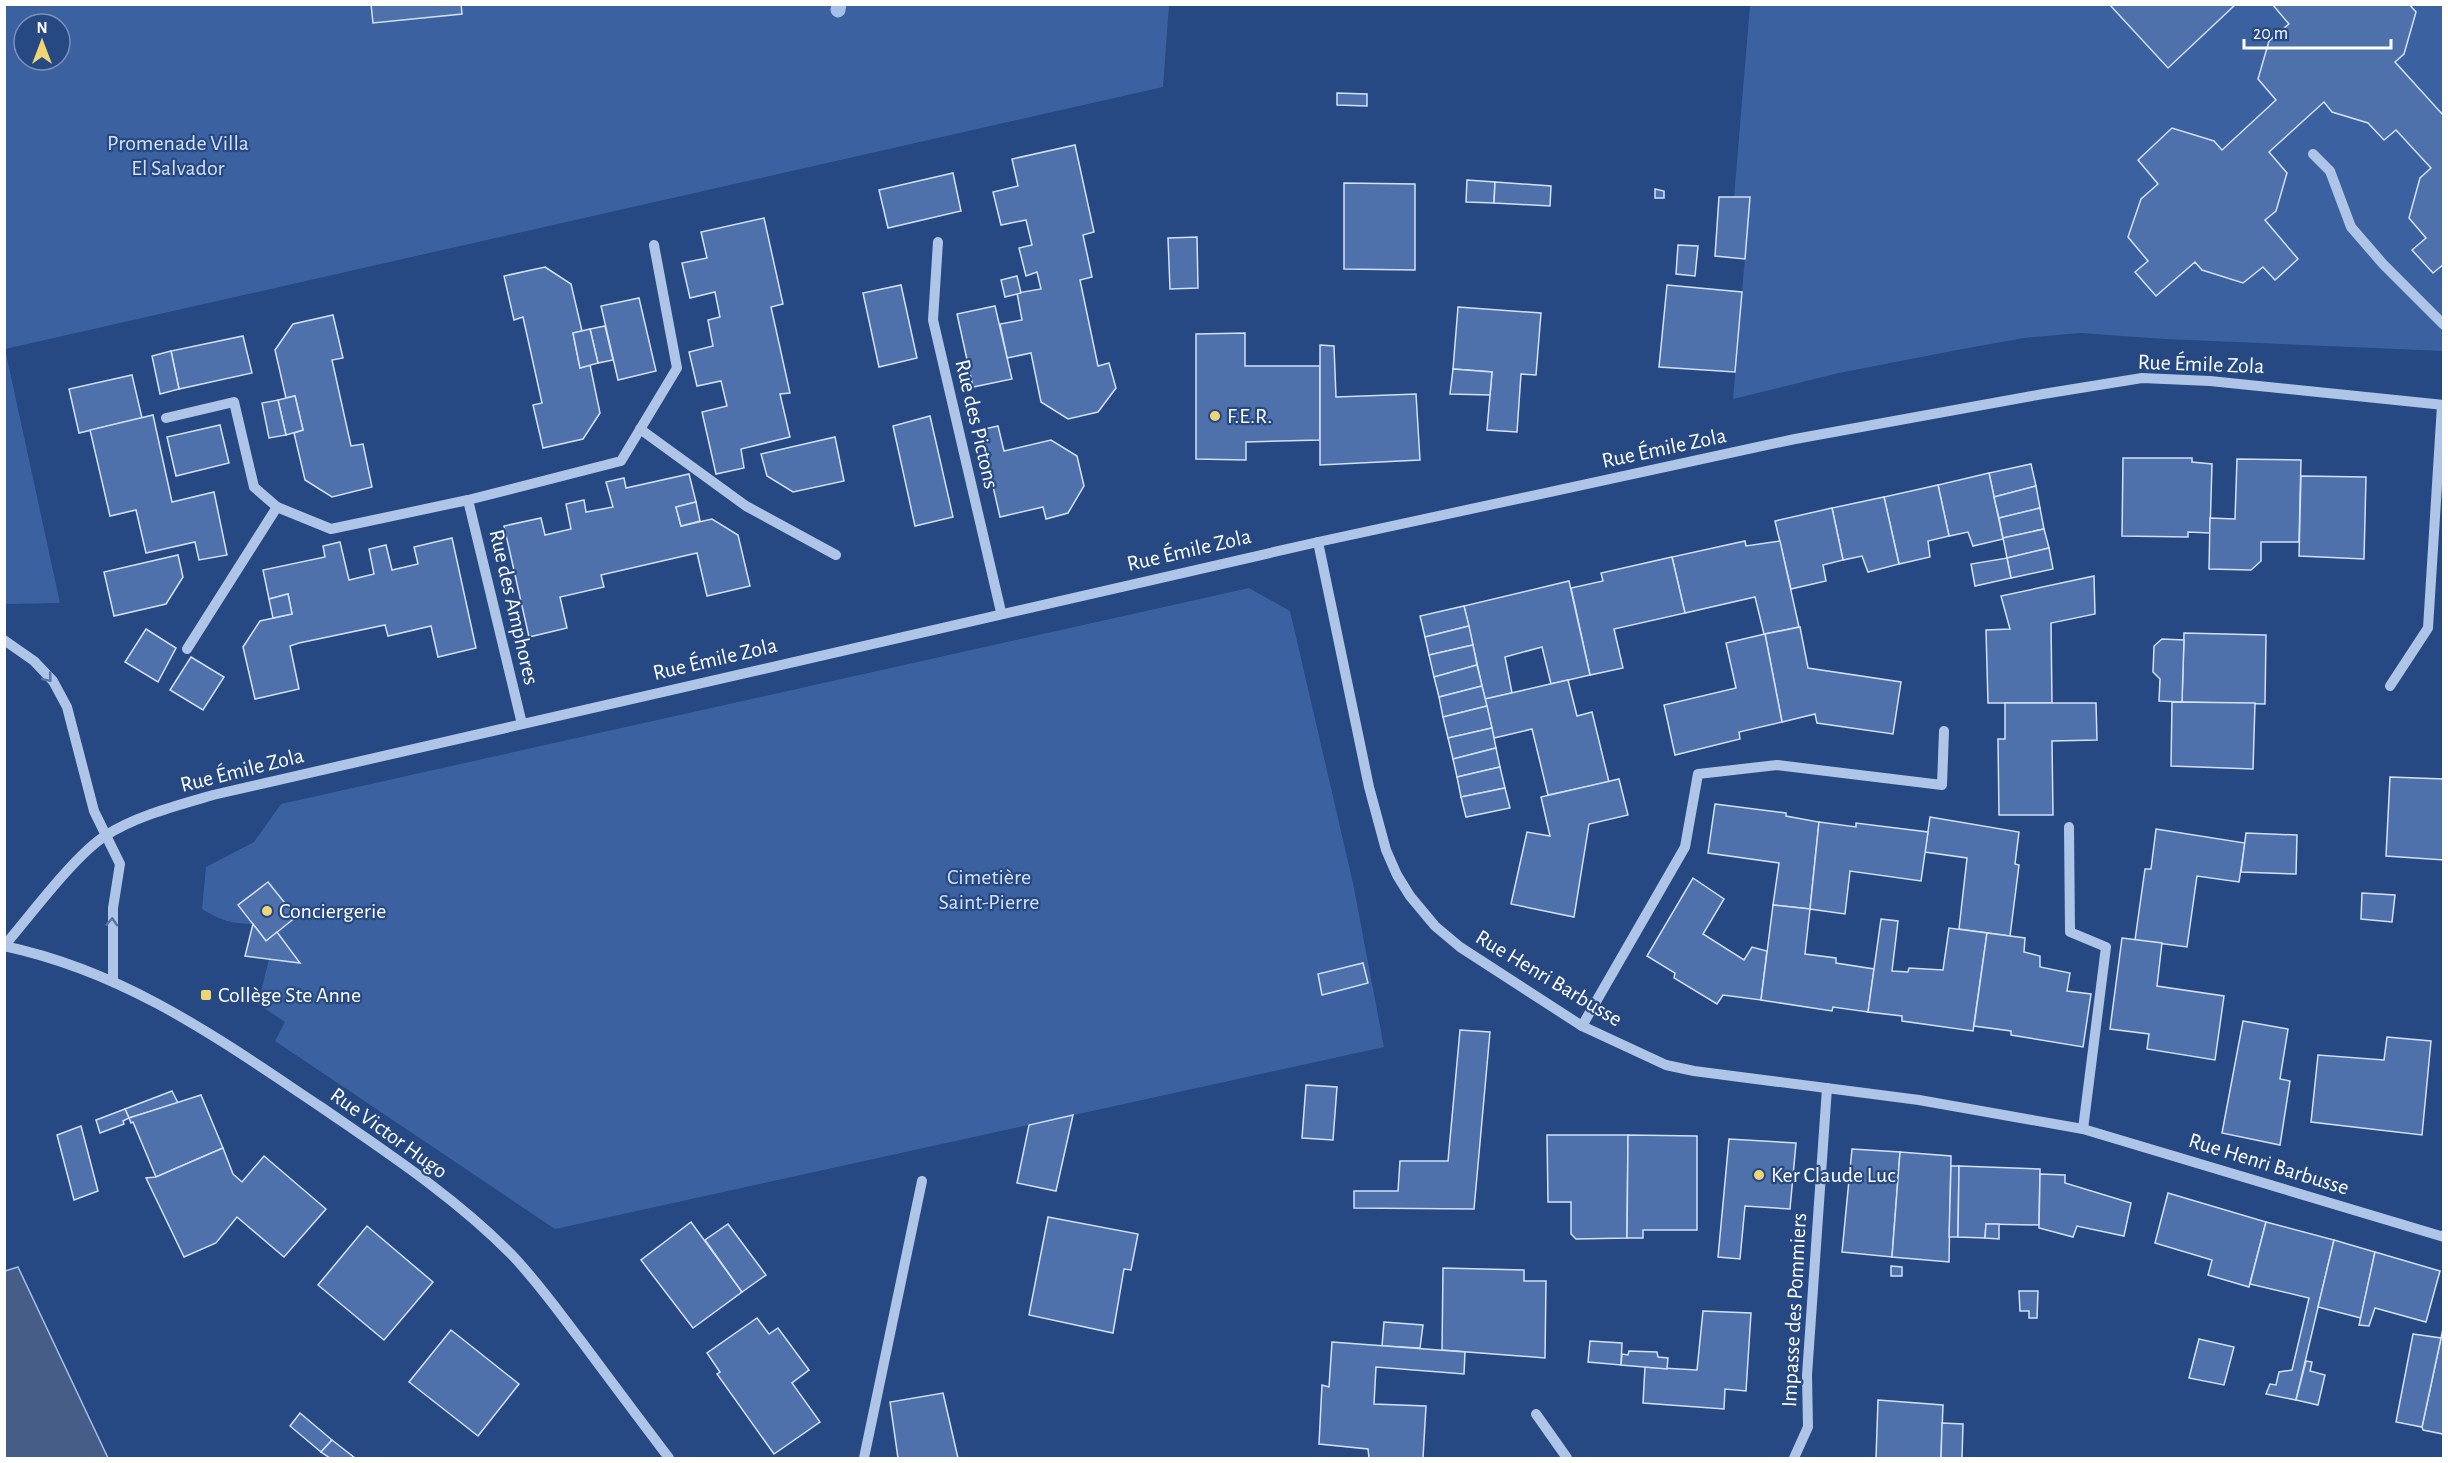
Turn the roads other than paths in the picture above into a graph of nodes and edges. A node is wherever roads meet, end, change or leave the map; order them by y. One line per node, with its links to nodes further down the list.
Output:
1 (2313, 154): 4 (street)
2 (938, 242): 12 (street, Rue des Pictons)
3 (654, 246): 7 (street)
4 (2444, 325)
5 (2443, 405): 10 (street, Rue Émile Zola); 15 (street)
6 (166, 418): 9 (street)
7 (640, 429): 8 (street); 11 (street)
8 (468, 500): 9 (street); 16 (street, Rue des Amphores)
9 (277, 507): 14 (street)
10 (1318, 542): 12 (street, Rue Émile Zola); 22 (street, Rue Henri Barbusse)
11 (836, 555)
12 (1001, 612): 16 (street, Rue Émile Zola)
13 (4, 640): 19 (street, one-way to 19)
14 (187, 649)
15 (2390, 686)
16 (522, 724): 19 (street, Rue Émile Zola)
17 (1944, 731): 22 (street)
18 (2069, 827): 24 (street)
19 (105, 836): 20 (street, Rue Émile Zola); 21 (street, one-way to 19)
20 (4, 946): 21 (street, Rue Victor Hugo)
21 (113, 980): 28 (street, Rue Victor Hugo)
22 (1582, 1026): 23 (street, Rue Henri Barbusse)
23 (1827, 1088): 24 (street, Rue Henri Barbusse); 31 (street, Impasse des Pommiers)
24 (2083, 1129): 26 (street, Rue Henri Barbusse)
25 (922, 1181): 29 (street)
26 (2444, 1237)
27 (1536, 1414): 30 (street)
28 (669, 1458)
29 (864, 1458)
30 (1567, 1458)
31 (1794, 1458)

